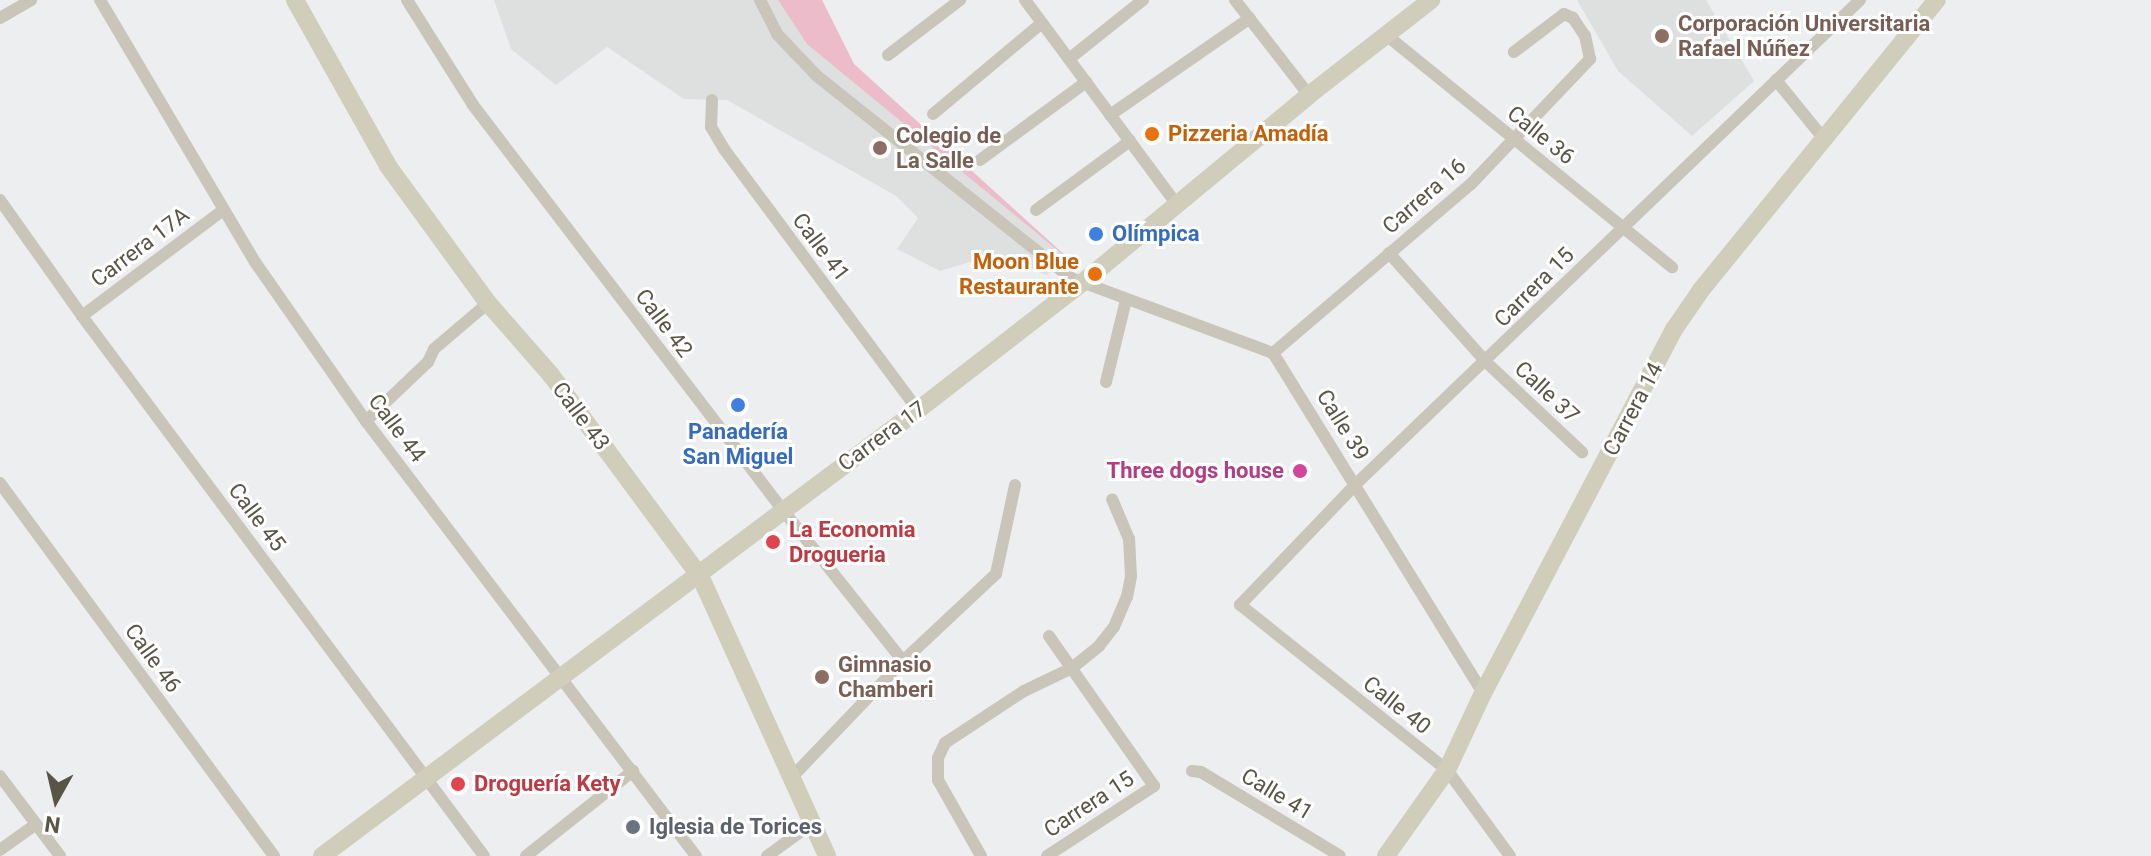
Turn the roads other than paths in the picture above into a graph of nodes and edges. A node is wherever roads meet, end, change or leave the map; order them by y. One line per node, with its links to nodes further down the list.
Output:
1 (31, 0): 13 (street)
2 (100, 0): 33 (street, Calle 44)
3 (295, 0): 39 (main road, Calle 43)
4 (407, 0): 51 (street, Calle 42)
5 (760, 0): 37 (street)
6 (960, 0): 18 (street)
7 (1025, 0): 15 (street)
8 (1235, 0): 14 (street)
9 (1431, 0): 16 (main road, Carrera 17)
10 (1860, 0): 20 (street, Carrera 15)
11 (1937, 0): 26 (main road, Carrera 14)
12 (1135, 3): 19 (street)
13 (0, 18)
14 (1250, 18): 22 (street); 25 (street)
15 (1042, 23): 19 (street); 24 (street)
16 (1385, 34): 22 (main road, Carrera 17); 27 (street, Calle 36)
17 (1514, 52): 27 (street, Carrera 16)
18 (888, 55)
19 (1069, 59): 21 (street)
20 (1776, 80): 26 (street); 34 (street, Carrera 15)
21 (1086, 82): 25 (street); 29 (street)
22 (1309, 95): 31 (main road, Carrera 17)
23 (712, 100): 44 (street, Calle 41)
24 (933, 114)
25 (1110, 115): 28 (street)
26 (1824, 139): 58 (main road, Carrera 14)
27 (1516, 140): 34 (street, Calle 36); 35 (street, Carrera 16)
28 (1130, 141): 31 (street); 32 (street)
29 (980, 160)
30 (1, 205): 40 (street, Calle 45)
31 (1177, 205): 37 (main road, Carrera 17)
32 (1036, 210)
33 (222, 211): 40 (street, Carrera 17A); 45 (street, Calle 44)
34 (1622, 227): 36 (street, Calle 36); 42 (street, Carrera 15)
35 (1389, 253): 41 (street, Carrera 16); 42 (street, Calle 37)
36 (1672, 267)
37 (1082, 283): 38 (street); 44 (main road, Carrera 17)
38 (1126, 300): 41 (street); 43 (street)
39 (488, 303): 45 (street); 52 (main road, Calle 43)
40 (82, 316): 64 (street, Calle 45)
41 (1273, 353): 48 (street, Calle 39)
42 (1486, 362): 46 (street, Calle 37); 48 (street, Carrera 15)
43 (1106, 382)
44 (918, 410): 51 (main road, Carrera 17)
45 (366, 421): 57 (street, Calle 44)
46 (1582, 452)
47 (0, 483): 69 (street, Calle 46)
48 (1356, 484): 53 (street, Carrera 15); 58 (street, Calle 39)
49 (1015, 485): 55 (street)
50 (1112, 499): 56 (street)
51 (782, 509): 52 (main road, Carrera 17); 55 (street, Calle 42)
52 (697, 572): 57 (main road, Carrera 17); 63 (main road, Calle 43)
53 (1240, 605): 59 (street, Calle 40)
54 (1049, 636): 56 (street)
55 (903, 661): 63 (street)
56 (1072, 668): 76 (street); 77 (street, Carrera 15)
57 (562, 674): 60 (street, Calle 44); 64 (main road, Carrera 17)
58 (1483, 693): 59 (main road, Carrera 14)
59 (1447, 770): 79 (main road, Carrera 14); 80 (street, Calle 40)
60 (633, 771): 72 (street); 73 (street, Calle 44)
61 (1192, 771): 78 (street, Calle 41)
62 (0, 776): 66 (street)
63 (793, 776): 65 (main road, Calle 43)
64 (427, 777): 70 (main road, Carrera 17); 71 (street, Calle 45)
65 (813, 823): 74 (street); 75 (main road, Calle 43)
66 (36, 824): 67 (street); 68 (street)
67 (0, 850)
68 (60, 856)
69 (274, 856)
70 (322, 856)
71 (484, 856)
72 (526, 856)
73 (696, 856)
74 (767, 856)
75 (827, 856)
76 (981, 856)
77 (1047, 856)
78 (1340, 856)
79 (1386, 856)
80 (1510, 856)

